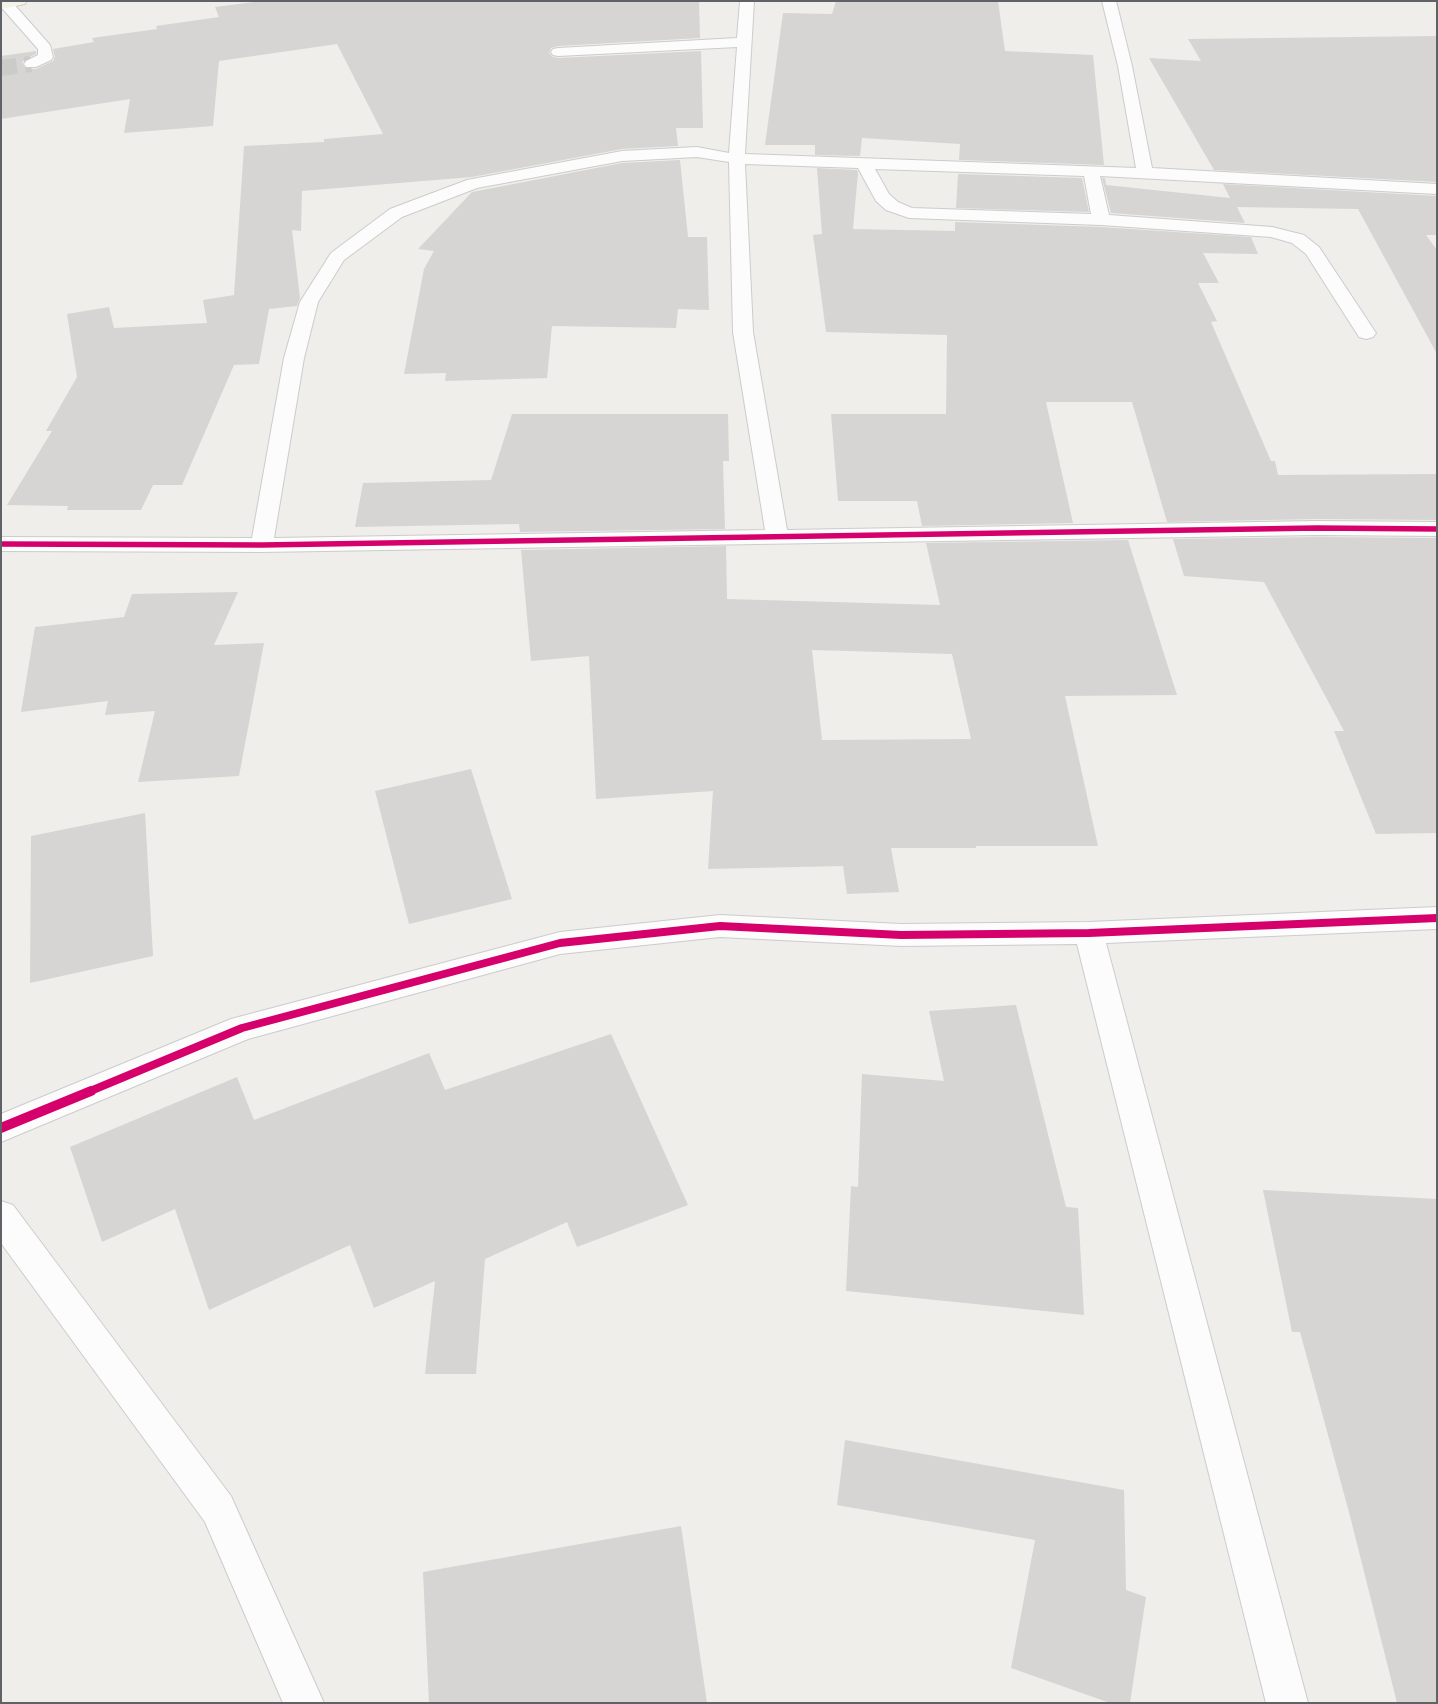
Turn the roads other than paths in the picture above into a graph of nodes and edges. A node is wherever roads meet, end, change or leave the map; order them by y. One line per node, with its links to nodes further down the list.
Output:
1 (746, 1): 4 (street)
2 (1109, 1): 10 (street)
3 (9, 3): 6 (street)
4 (742, 42): 5 (street); 7 (street)
5 (558, 52)
6 (31, 64)
7 (737, 159): 8 (street); 15 (street); 17 (street)
8 (864, 164): 9 (street); 12 (street)
9 (1091, 171): 10 (street); 12 (street)
10 (1145, 173): 11 (street)
11 (1437, 188)
12 (1102, 220): 13 (street)
13 (1366, 333)
14 (1437, 529): 15 (street)
15 (778, 535): 17 (street)
16 (1, 544): 17 (street)
17 (262, 544)
18 (1437, 918): 19 (street)
19 (1089, 933): 20 (street); 23 (street)
20 (1, 1128)
21 (1, 1216): 22 (street)
22 (304, 1703)
23 (1287, 1703)

